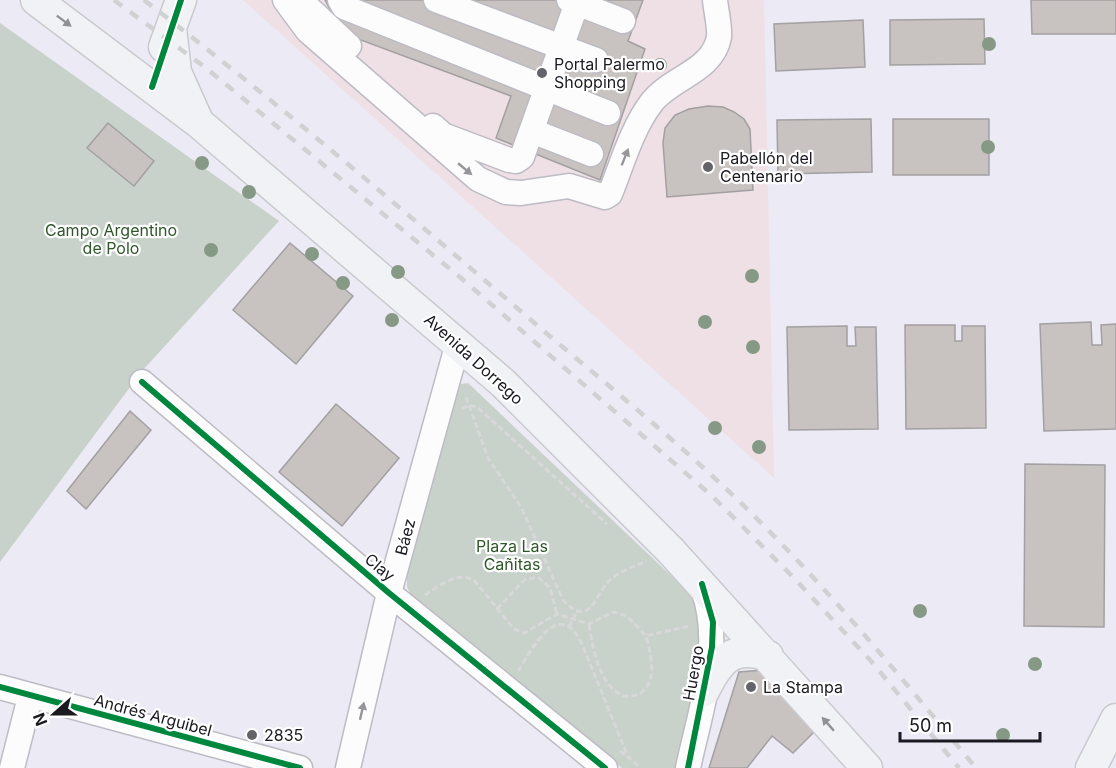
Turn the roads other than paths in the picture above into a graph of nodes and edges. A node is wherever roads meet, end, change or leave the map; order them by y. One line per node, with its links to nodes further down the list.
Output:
1 (36, 0): 11 (main road, Avenida Dorrego, one-way to 11)
2 (181, 0): 10 (main road)
3 (285, 0): 7 (street, one-way to 7)
4 (300, 0): 18 (street)
5 (340, 0): 15 (street)
6 (436, 0): 12 (street)
7 (715, 0)
8 (575, 1): 9 (street); 12 (street)
9 (623, 21)
10 (171, 28): 11 (main road); 14 (main road); 17 (main road)
11 (92, 42): 14 (main road, Avenida Dorrego)
12 (561, 47): 13 (street); 15 (street)
13 (596, 60)
14 (152, 87): 17 (main road, Avenida Dorrego)
15 (546, 88): 16 (street); 18 (street)
16 (608, 113)
17 (199, 123): 20 (main road, Avenida Dorrego)
18 (531, 135): 19 (street)
19 (591, 154)
20 (458, 343): 22 (main road, Avenida Dorrego); 23 (street, Báez)
21 (142, 382): 23 (street, Clay)
22 (702, 584): 24 (main road, Avenida Dorrego); 26 (street, Huergo)
23 (409, 596): 31 (street, Báez, one-way to 23); 32 (street, Clay)
24 (768, 657): 26 (main road); 34 (main road, Avenida Dorrego, one-way to 24)
25 (0, 687): 27 (street, Andrés Arguibel)
26 (704, 691): 33 (street, Huergo)
27 (30, 697): 29 (street); 30 (street, Andrés Arguibel)
28 (1116, 719): 35 (main road)
29 (12, 768)
30 (300, 768)
31 (348, 768)
32 (605, 768)
33 (688, 768)
34 (867, 768)
35 (1091, 768)

